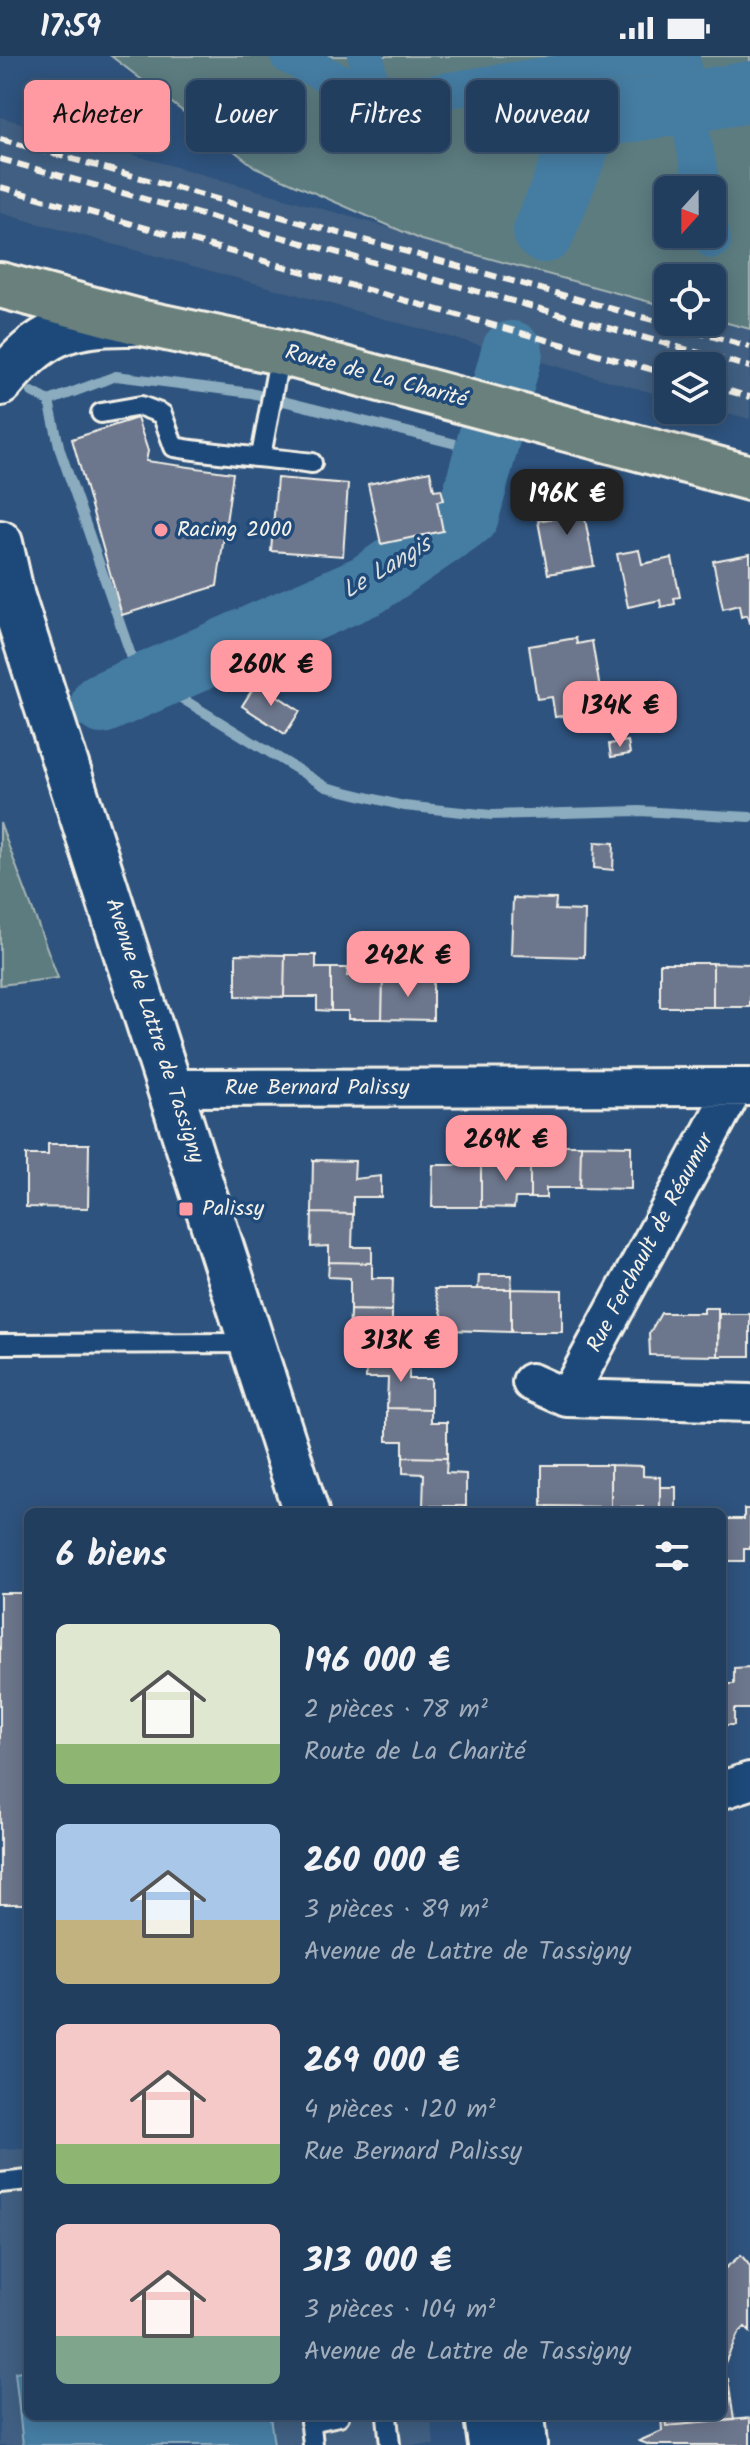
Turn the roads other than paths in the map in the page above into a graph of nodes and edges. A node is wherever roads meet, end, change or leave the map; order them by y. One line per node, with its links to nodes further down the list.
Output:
1 (0, 285): 2 (main road, Route de La Charité)
2 (143, 323): 3 (main road, Route de La Charité); 4 (main road)
3 (277, 367): 6 (lane); 8 (main road, Route de La Charité)
4 (0, 383)
5 (101, 413): 6 (lane)
6 (261, 456): 7 (lane)
7 (312, 463)
8 (750, 478)
9 (0, 543): 10 (main road, Avenue de Lattre de Tassigny)
10 (6, 585): 12 (main road, Avenue de Lattre de Tassigny)
11 (742, 1087): 12 (street, Rue Bernard Palissy); 16 (street, Rue Ferchault de Réaumur)
12 (172, 1088): 13 (main road, Avenue de Lattre de Tassigny)
13 (252, 1343): 14 (lane); 18 (main road, Avenue de Lattre de Tassigny)
14 (0, 1344)
15 (531, 1382): 16 (street)
16 (567, 1398): 17 (street)
17 (750, 1403)
18 (305, 1508)
19 (750, 1781): 20 (street)
20 (726, 1789)
21 (24, 2180): 22 (lane)
22 (0, 2183)
23 (310, 2420): 27 (lane)
24 (387, 2420): 28 (lane)
25 (488, 2420): 29 (main road)
26 (521, 2420): 30 (main road)
27 (313, 2445)
28 (390, 2445)
29 (491, 2445)
30 (524, 2445)

